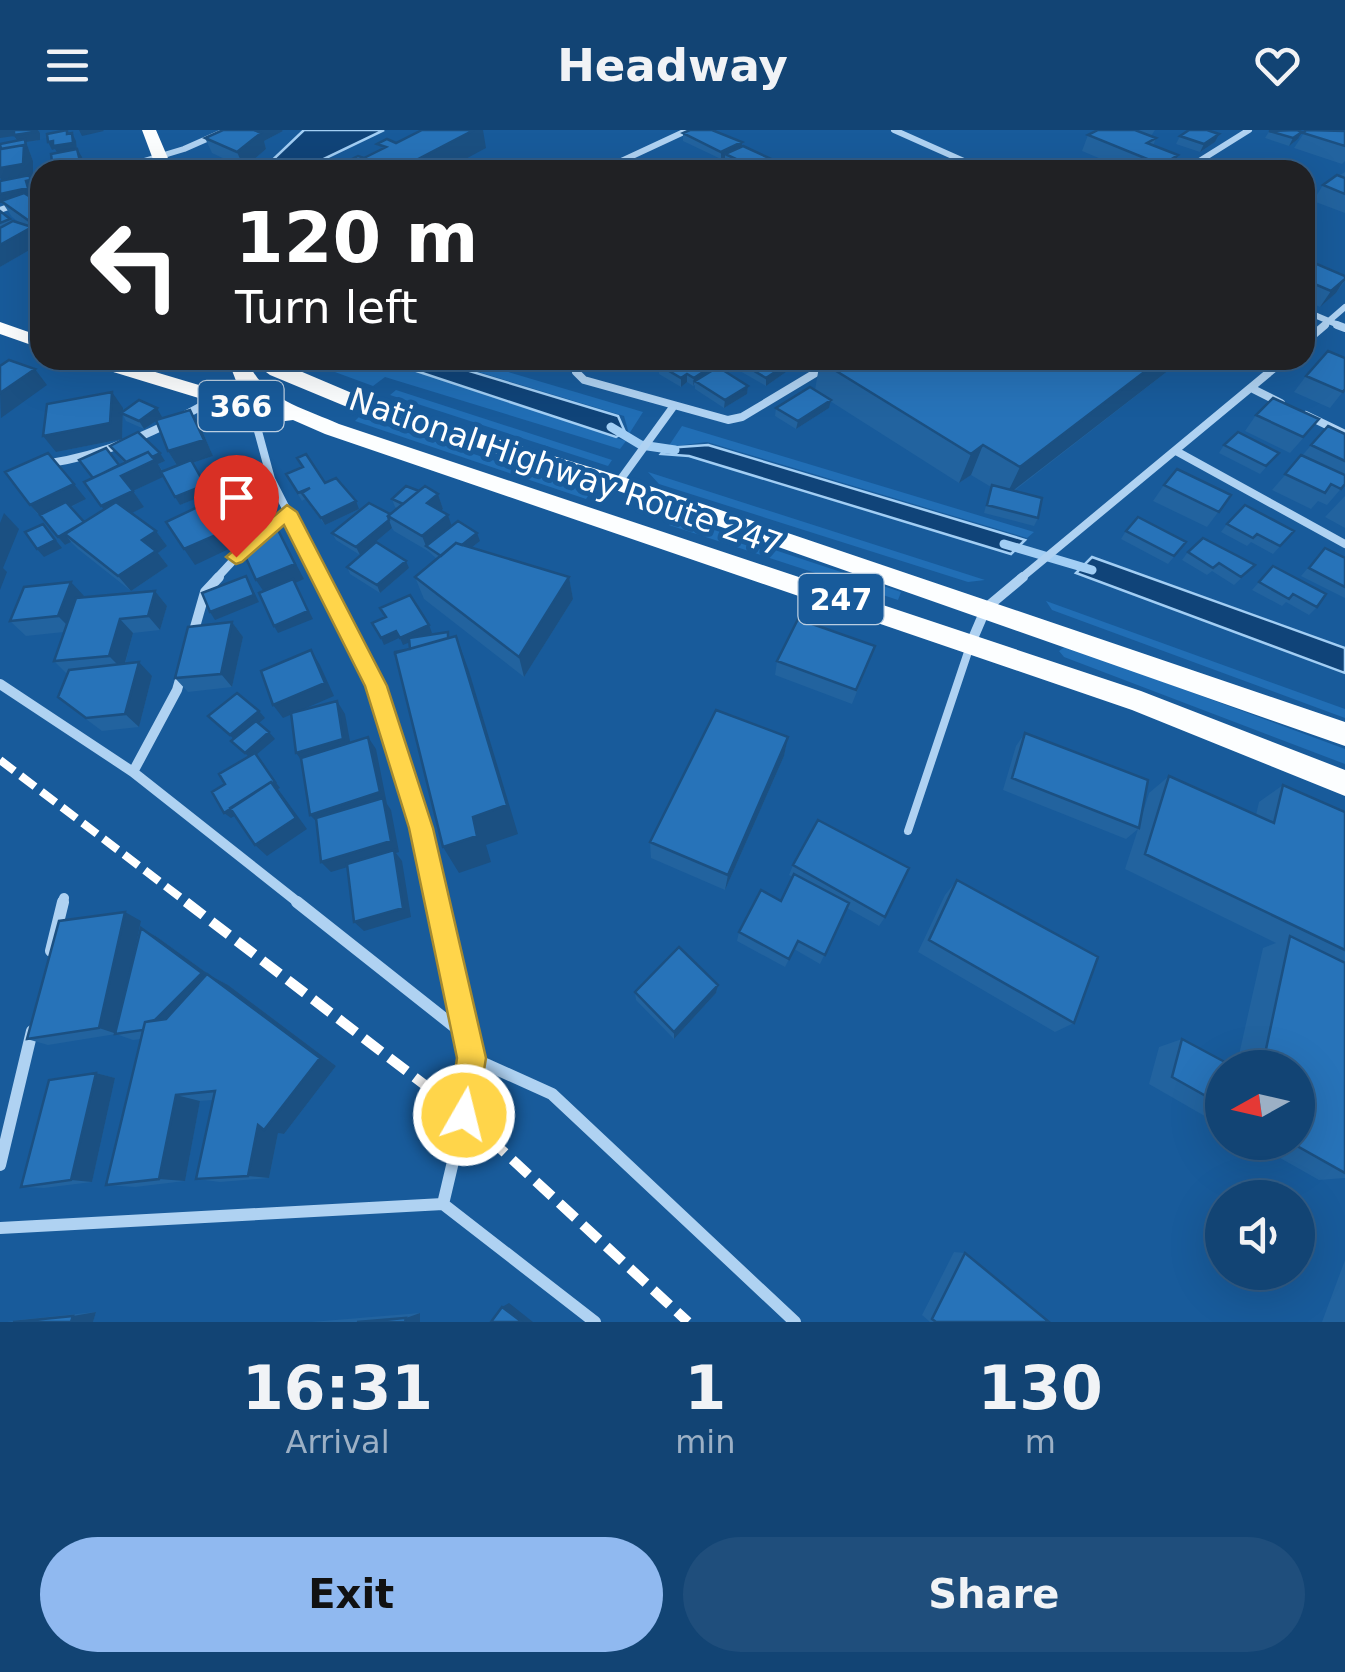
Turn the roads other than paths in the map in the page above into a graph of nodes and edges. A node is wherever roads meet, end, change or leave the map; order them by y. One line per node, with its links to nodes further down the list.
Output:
1 (149, 130): 6 (highway)
2 (227, 130): 7 (street)
3 (688, 130): 8 (street)
4 (894, 130): 9 (street)
5 (1249, 130): 10 (street)
6 (161, 160)
7 (168, 160)
8 (624, 160)
9 (962, 160)
10 (1202, 160)
11 (30, 200): 12 (street)
12 (0, 210)
13 (1345, 307): 15 (street)
14 (1315, 315): 15 (street)
15 (1329, 321): 17 (street); 18 (street)
16 (0, 328): 19 (highway)
17 (1345, 328)
18 (1315, 333)
19 (30, 338)
20 (123, 370): 26 (highway, 366)
21 (241, 370): 27 (highway)
22 (280, 370): 30 (highway, National Highway Route 247 / 247)
23 (577, 370): 31 (street)
24 (821, 370): 31 (street)
25 (1272, 370): 28 (street)
26 (152, 380): 27 (highway, 366); 29 (highway, 366)
27 (245, 382): 30 (highway, 366); 32 (street); 33 (highway, National Highway Route 247 / 247)
28 (1251, 388): 34 (street); 35 (street)
29 (214, 399): 32 (highway, 366); 36 (street)
30 (359, 404): 37 (highway, National Highway Route 247 / 247)
31 (674, 407): 37 (street)
32 (250, 409): 33 (highway, 366); 38 (street)
33 (332, 429): 41 (highway, National Highway Route 247 / 247)
34 (1345, 434)
35 (1176, 451): 39 (street); 40 (street)
36 (34, 465)
37 (618, 484): 40 (highway, National Highway Route 247 / 247)
38 (287, 512): 44 (street); 50 (street)
39 (1345, 544)
40 (986, 608): 41 (street); 43 (highway, National Highway Route 247 / 247)
41 (972, 643): 45 (highway, National Highway Route 247 / 247); 46 (lane)
42 (0, 684): 44 (street)
43 (1345, 734)
44 (132, 772): 50 (street)
45 (1345, 783)
46 (908, 831)
47 (64, 898): 48 (street)
48 (46, 974)
49 (36, 1013): 52 (street)
50 (465, 1035): 51 (street)
51 (472, 1058): 53 (street); 56 (street)
52 (0, 1165)
53 (443, 1204): 54 (street); 55 (street)
54 (0, 1228)
55 (594, 1322)
56 (794, 1322)

